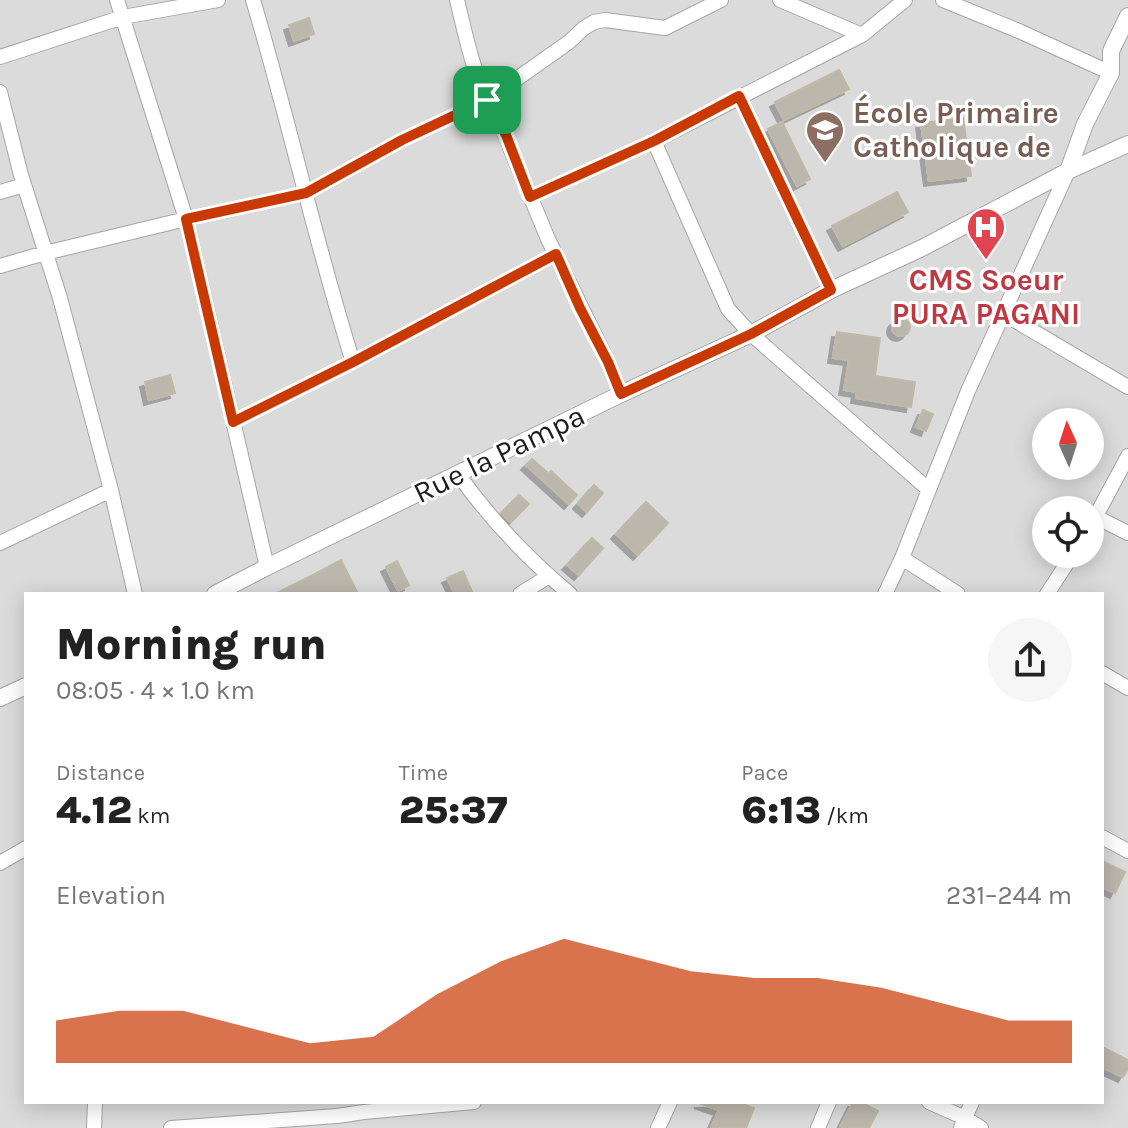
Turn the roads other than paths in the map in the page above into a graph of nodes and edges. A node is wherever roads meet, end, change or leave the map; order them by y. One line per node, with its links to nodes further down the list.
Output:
1 (117, 0): 11 (street)
2 (218, 0): 11 (street)
3 (253, 0): 23 (street)
4 (457, 0): 17 (street)
5 (721, 0): 17 (street)
6 (780, 0): 12 (street)
7 (905, 0): 12 (street)
8 (943, 0): 9 (street)
9 (958, 2): 14 (street)
10 (1128, 16): 14 (street)
11 (123, 17): 13 (street); 25 (street)
12 (862, 35): 16 (street)
13 (0, 57)
14 (1111, 73): 20 (street)
15 (0, 92): 21 (street)
16 (739, 96): 18 (street); 29 (street)
17 (487, 100): 23 (street); 24 (street)
18 (654, 141): 24 (street); 31 (street)
19 (1128, 144): 20 (street, Rue la Pampa)
20 (1068, 171): 29 (street, Rue la Pampa); 30 (street)
21 (24, 185): 22 (street); 26 (street)
22 (0, 192)
23 (306, 193): 25 (street); 32 (street)
24 (530, 197): 27 (street)
25 (186, 219): 26 (street); 35 (street)
26 (45, 253): 28 (street); 39 (street)
27 (556, 254): 32 (street); 34 (street)
28 (0, 266)
29 (831, 290): 31 (street, Rue la Pampa)
30 (1004, 314): 33 (street); 38 (street)
31 (751, 334): 34 (street, Rue la Pampa); 38 (street)
32 (353, 362): 35 (street)
33 (1128, 387)
34 (621, 394): 37 (street, Rue la Pampa)
35 (233, 422): 45 (street)
36 (1128, 456): 40 (street)
37 (458, 474): 45 (street, Rue la Pampa); 47 (street)
38 (928, 489): 44 (street)
39 (111, 490): 43 (street); 48 (street)
40 (1104, 501)
41 (1104, 525): 42 (street)
42 (1128, 533)
43 (0, 543)
44 (902, 558): 52 (street); 53 (street)
45 (267, 567): 49 (street, Rue la Pampa)
46 (1064, 568): 54 (street)
47 (549, 576): 50 (street); 51 (street)
48 (135, 592)
49 (219, 592)
50 (523, 592)
51 (568, 592)
52 (886, 592)
53 (955, 592)
54 (1048, 592)
55 (1104, 674): 57 (street)
56 (24, 687): 58 (street)
57 (1128, 688)
58 (0, 698)
59 (1104, 838): 61 (street)
60 (24, 849): 62 (street)
61 (1128, 851)
62 (0, 863)
63 (95, 1104): 71 (street)
64 (431, 1104): 69 (street)
65 (669, 1104): 73 (street)
66 (828, 1104): 74 (street)
67 (932, 1104): 70 (street)
68 (971, 1104): 70 (street)
69 (366, 1107): 72 (street)
70 (963, 1123): 75 (street)
71 (94, 1128)
72 (176, 1128)
73 (658, 1128)
74 (818, 1128)
75 (981, 1128)

